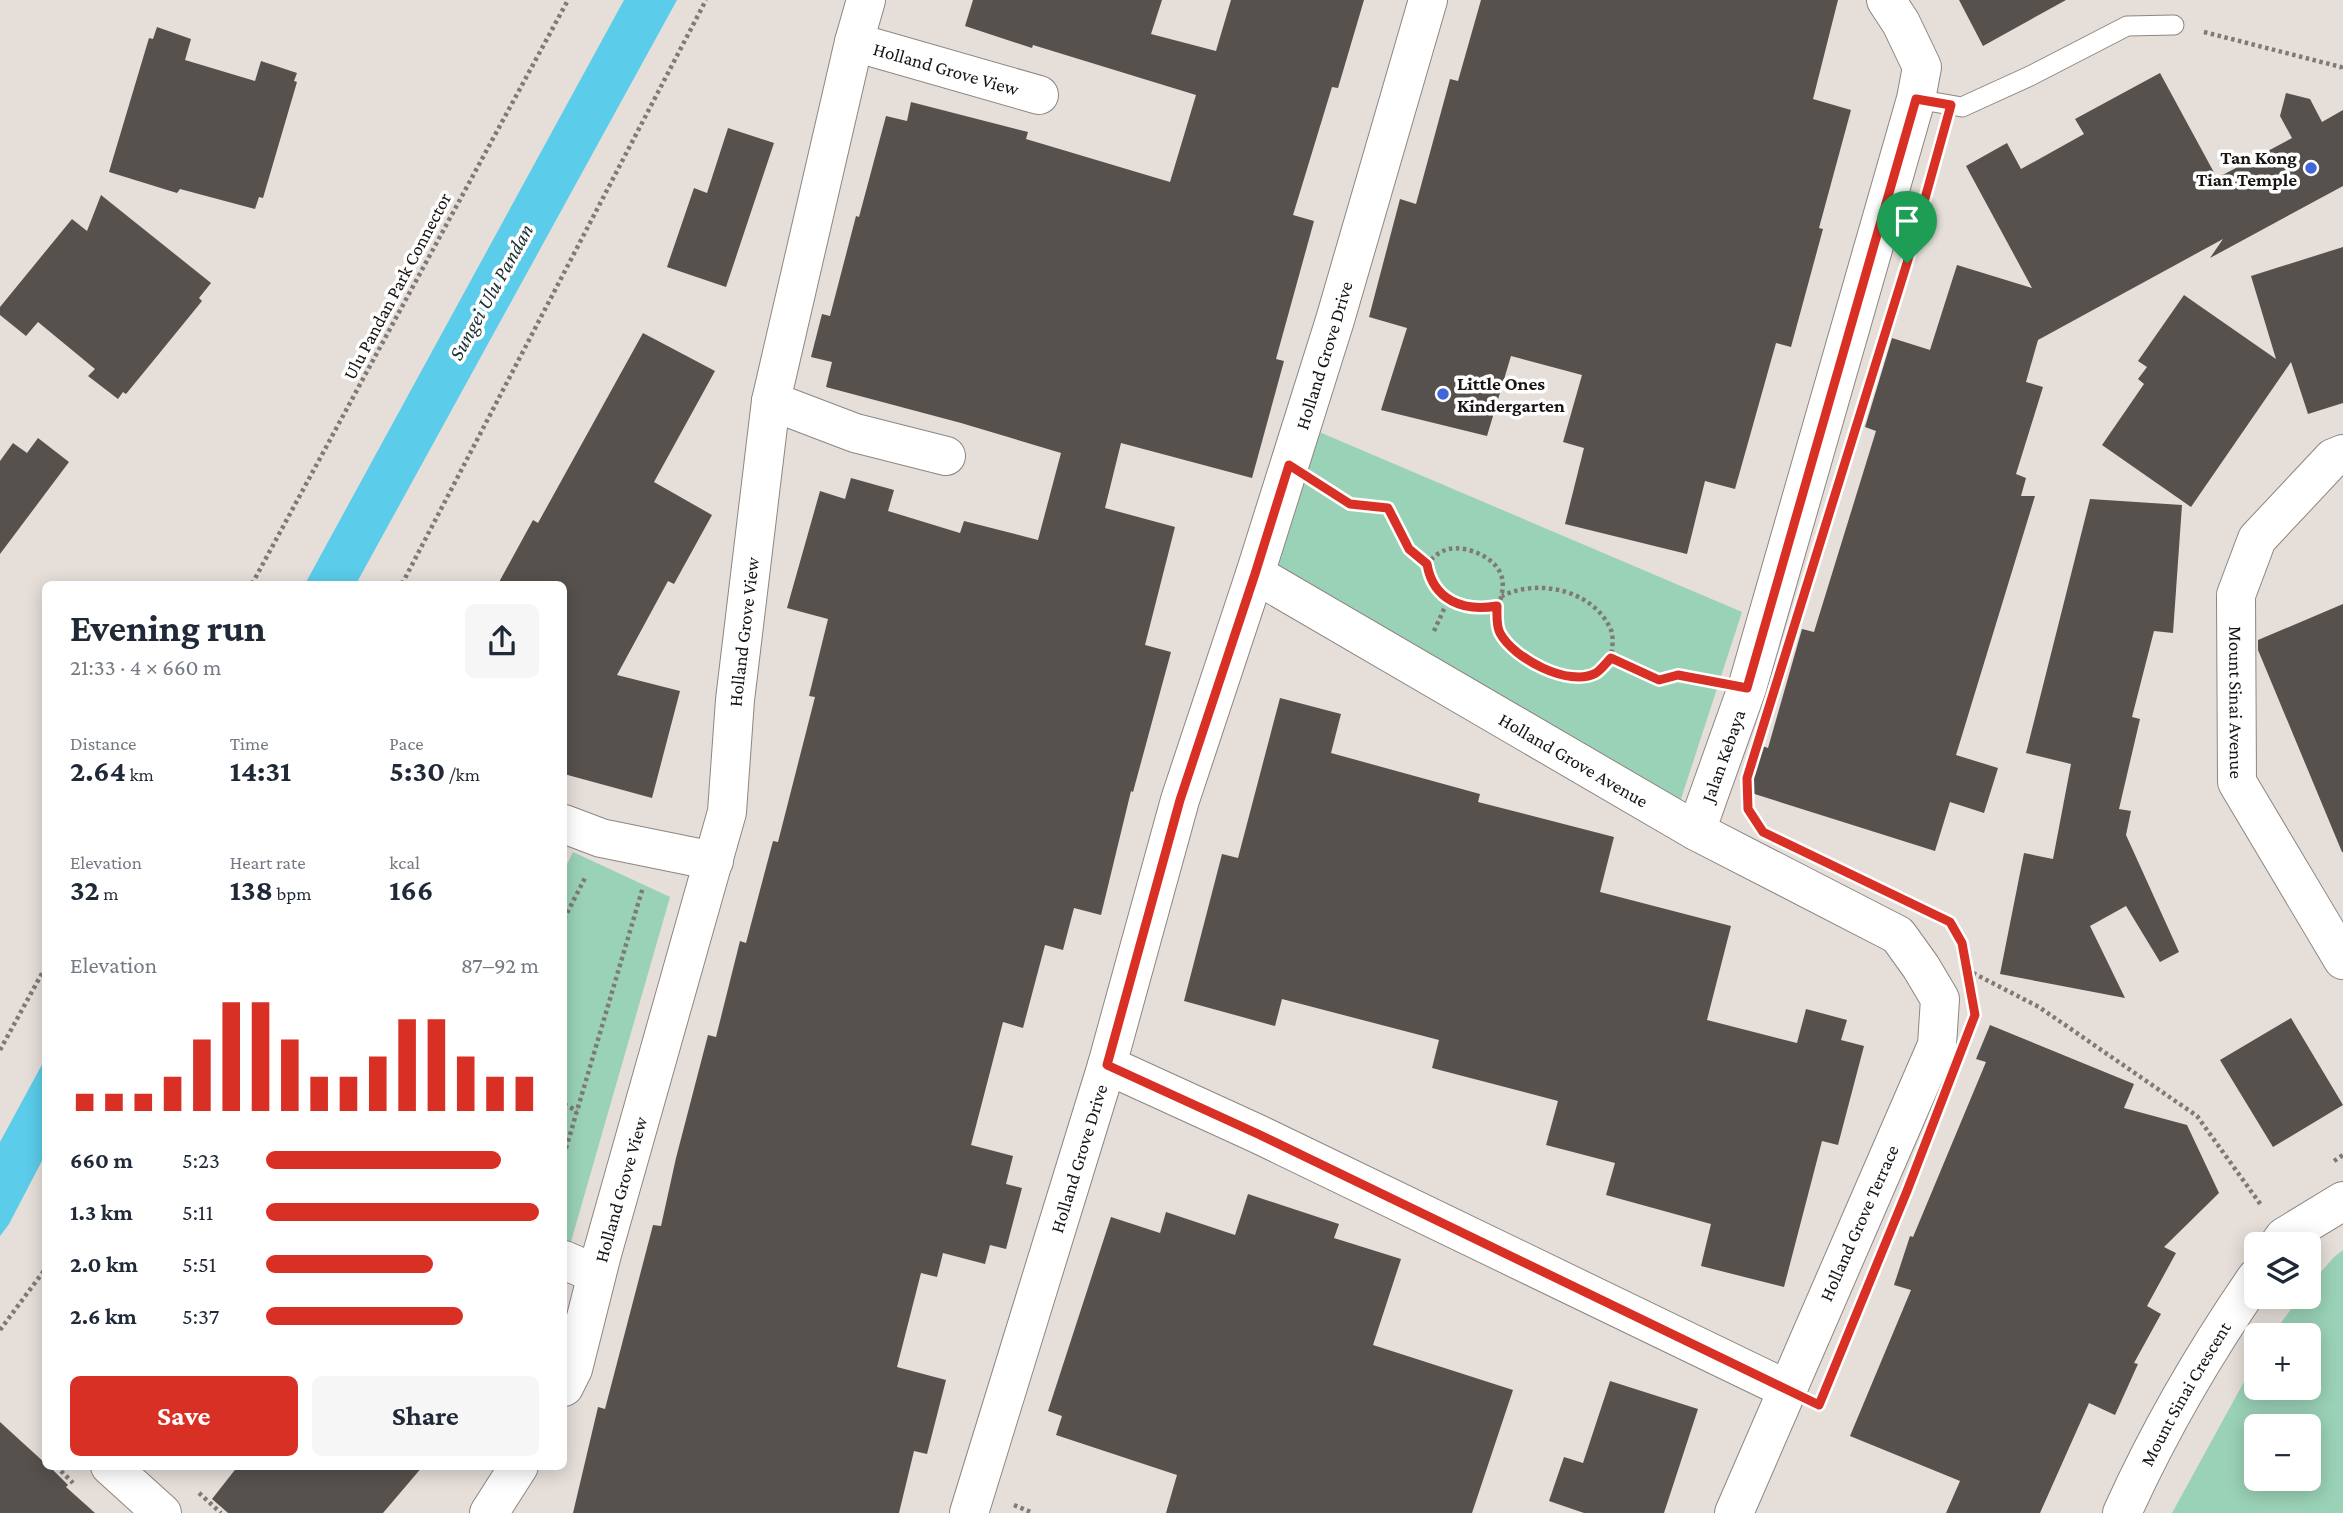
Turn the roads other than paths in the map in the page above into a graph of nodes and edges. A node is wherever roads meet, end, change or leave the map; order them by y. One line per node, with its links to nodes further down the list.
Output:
1 (866, 0): 5 (street, Holland Grove View)
2 (1428, 0): 11 (street, Holland Grove Drive)
3 (1886, 0): 7 (street, Jalan Kebaya)
4 (2174, 25): 7 (lane)
5 (854, 41): 6 (street, Holland Grove View); 8 (street, Holland Grove View)
6 (1039, 95)
7 (1916, 99): 13 (street, Jalan Kebaya)
8 (771, 401): 10 (street); 14 (street, Holland Grove View)
9 (2343, 454): 16 (street, Mount Sinai Avenue)
10 (946, 456)
11 (1255, 574): 13 (street, Holland Grove Avenue); 17 (street, Holland Grove Drive)
12 (567, 825): 14 (street)
13 (1696, 831): 15 (street, Holland Grove Avenue)
14 (714, 861): 20 (street, Holland Grove View)
15 (1912, 923): 23 (street, Holland Grove Terrace)
16 (2343, 960)
17 (1107, 1065): 23 (street); 26 (street, Holland Grove Drive)
18 (2343, 1201): 19 (street)
19 (2295, 1232)
20 (580, 1267): 22 (street, Holland Grove View)
21 (2244, 1295): 30 (street, Mount Sinai Crescent)
22 (567, 1381)
23 (1786, 1390): 29 (street, Holland Grove Terrace)
24 (114, 1470): 27 (street)
25 (516, 1470): 28 (street)
26 (979, 1510)
27 (162, 1513)
28 (489, 1513)
29 (1734, 1513)
30 (2122, 1513)

